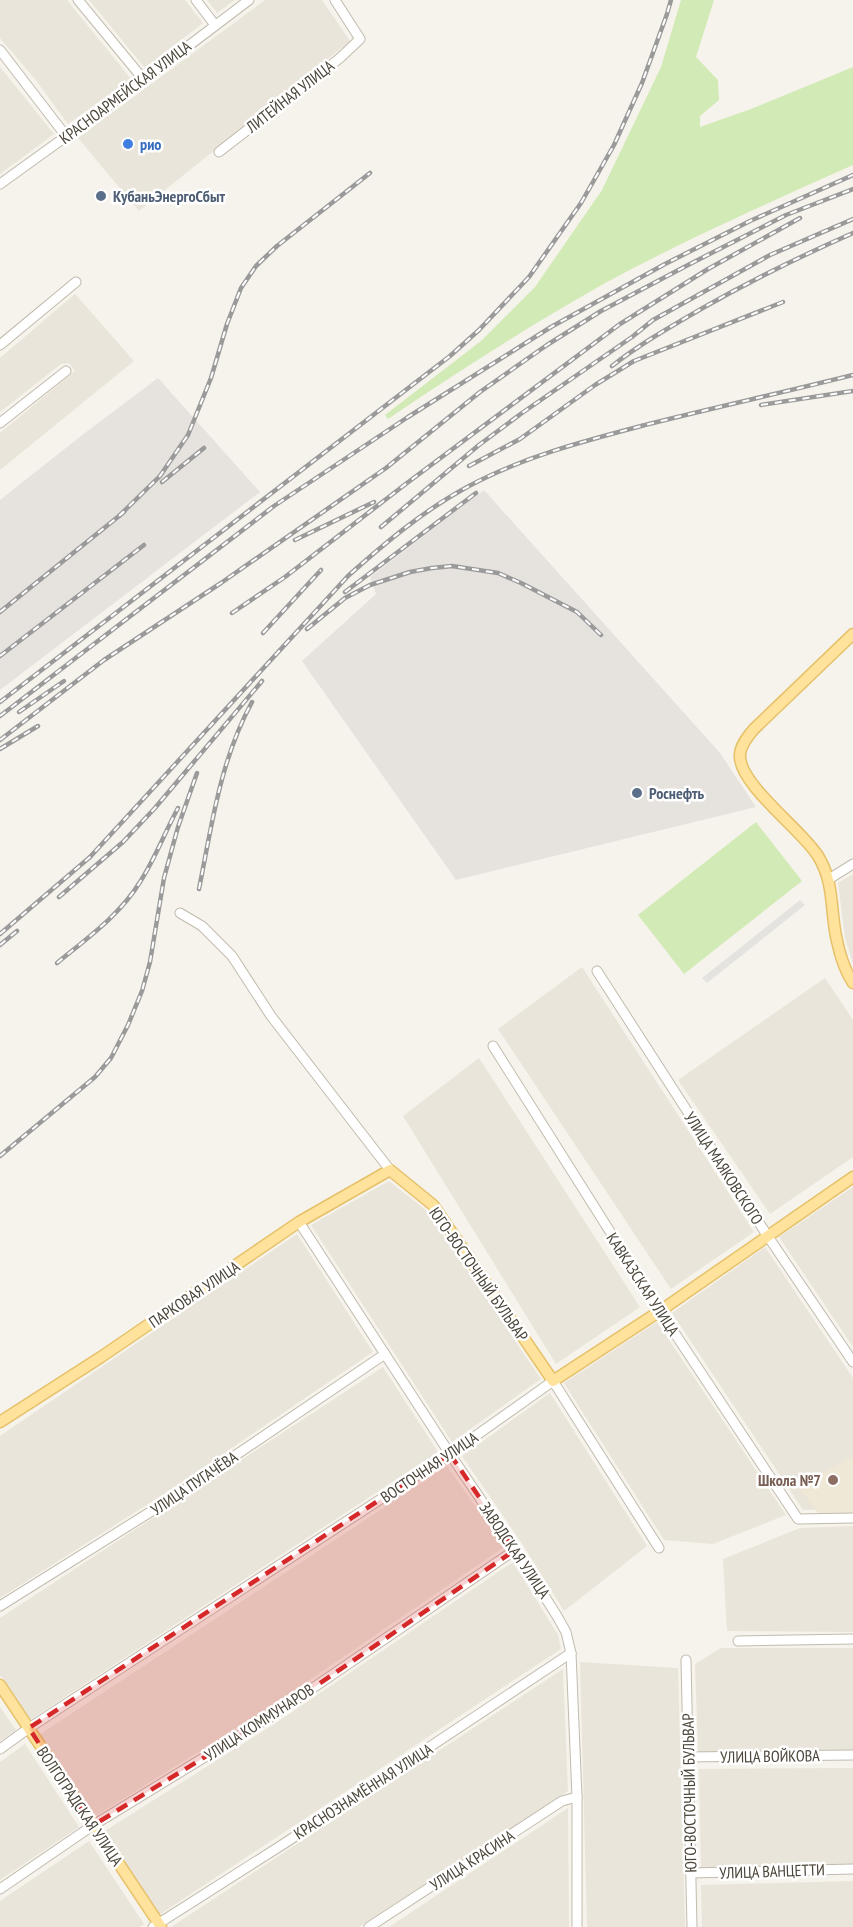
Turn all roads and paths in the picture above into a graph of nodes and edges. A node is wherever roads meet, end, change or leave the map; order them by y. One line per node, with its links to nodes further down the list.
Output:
1 (78, 0): 7 (street)
2 (196, 0): 5 (street)
3 (249, 0): 5 (street, КРАСНОАРМЕЙСКАЯ УЛИЦА)
4 (335, 0): 9 (street, ЛИТЕЙНАЯ УЛИЦА)
5 (215, 25): 7 (street, КРАСНОАРМЕЙСКАЯ УЛИЦА)
6 (0, 50): 8 (street)
7 (144, 80): 8 (street, КРАСНОАРМЕЙСКАЯ УЛИЦА)
8 (66, 136): 10 (street, КРАСНОАРМЕЙСКАЯ УЛИЦА)
9 (219, 152)
10 (0, 184)
11 (76, 282): 12 (street)
12 (0, 345)
13 (66, 371): 14 (street)
14 (0, 423)
15 (853, 634): 17 (main road)
16 (853, 864): 17 (street)
17 (829, 879): 20 (main road)
18 (180, 913): 22 (street, ЮГО-ВОСТОЧНЫЙ БУЛЬВАР)
19 (597, 971): 25 (street, УЛИЦА МАЯКОВСКОГО)
20 (853, 984)
21 (493, 1046): 26 (street, КАВКАЗСКАЯ УЛИЦА)
22 (390, 1170): 24 (main road, ПАРКОВАЯ УЛИЦА); 29 (main road, ЮГО-ВОСТОЧНЫЙ БУЛЬВАР)
23 (853, 1177): 25 (main road, ВОСТОЧНАЯ УЛИЦА)
24 (299, 1222): 27 (street, ЗАВОДСКАЯ УЛИЦА); 30 (main road, ПАРКОВАЯ УЛИЦА)
25 (767, 1235): 26 (main road, ВОСТОЧНАЯ УЛИЦА); 28 (street, УЛИЦА МАЯКОВСКОГО)
26 (660, 1311): 29 (main road, ВОСТОЧНАЯ УЛИЦА); 32 (street, КАВКАЗСКАЯ УЛИЦА)
27 (385, 1354): 31 (street, ЗАВОДСКАЯ УЛИЦА); 35 (street, УЛИЦА ПУГАЧЁВА)
28 (853, 1362)
29 (553, 1381): 31 (street, ВОСТОЧНАЯ УЛИЦА); 33 (street, ЮГО-ВОСТОЧНЫЙ БУЛЬВАР)
30 (0, 1422)
31 (450, 1454): 34 (street, ЗАВОДСКАЯ УЛИЦА); 41 (street, ВОСТОЧНАЯ УЛИЦА)
32 (853, 1518)
33 (659, 1548)
34 (515, 1550): 38 (street, ЗАВОДСКАЯ УЛИЦА); 46 (street, УЛИЦА КОММУНАРОВ)
35 (0, 1606)
36 (853, 1640): 37 (street)
37 (738, 1641)
38 (571, 1653): 45 (street, ЗАВОДСКАЯ УЛИЦА); 50 (street, КРАСНОЗНАМЁННАЯ УЛИЦА)
39 (686, 1659): 44 (street, ЮГО-ВОСТОЧНЫЙ БУЛЬВАР)
40 (0, 1685): 41 (main road, ВОЛГОГРАДСКАЯ УЛИЦА)
41 (29, 1728): 42 (street, ВОСТОЧНАЯ УЛИЦА); 46 (main road, ВОЛГОГРАДСКАЯ УЛИЦА)
42 (0, 1749)
43 (853, 1755): 44 (street, УЛИЦА ВОЙКОВА)
44 (688, 1757): 48 (street, ЮГО-ВОСТОЧНЫЙ БУЛЬВАР)
45 (577, 1797): 51 (street, УЛИЦА КРАСИНА); 52 (street, ЗАВОДСКАЯ УЛИЦА)
46 (92, 1826): 49 (street, УЛИЦА КОММУНАРОВ); 50 (main road, ВОЛГОГРАДСКАЯ УЛИЦА)
47 (853, 1869): 48 (street, УЛИЦА ВАНЦЕТТИ)
48 (691, 1874): 53 (street, ЮГО-ВОСТОЧНЫЙ БУЛЬВАР)
49 (0, 1889)
50 (158, 1926)
51 (369, 1927)
52 (577, 1927)
53 (692, 1927)

